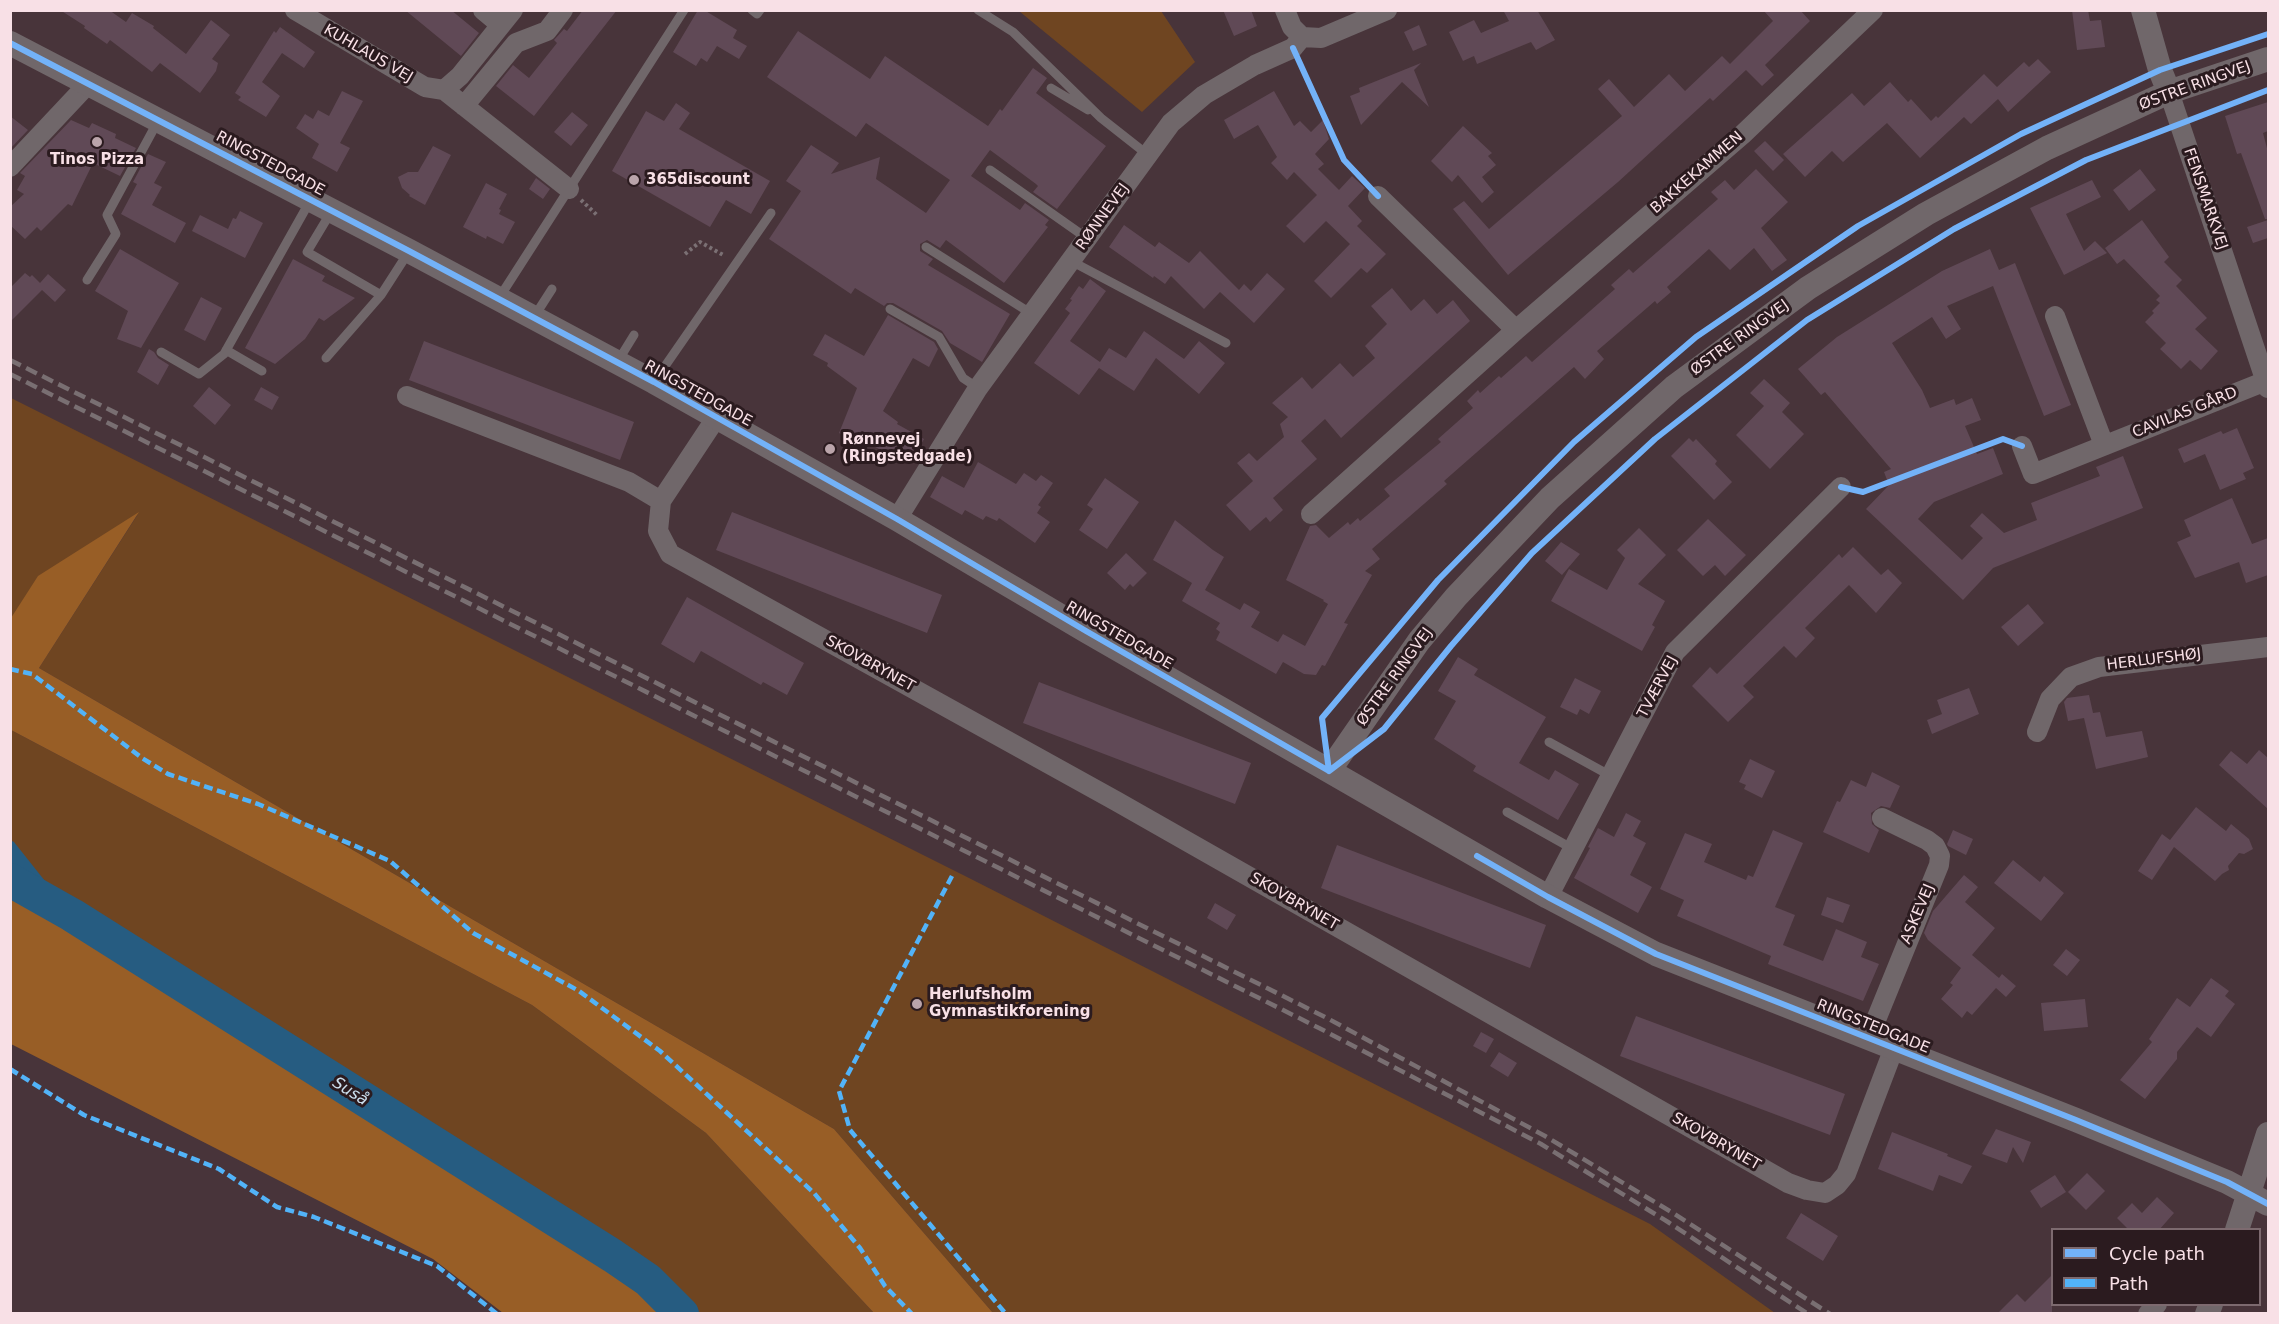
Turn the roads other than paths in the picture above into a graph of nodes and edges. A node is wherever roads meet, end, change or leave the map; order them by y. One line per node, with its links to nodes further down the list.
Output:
1 (295, 10): 18 (street, KUHLAUS VEJ)
2 (483, 10): 12 (street)
3 (563, 10): 20 (street)
4 (684, 10): 26 (lane)
5 (752, 10): 6 (lane)
6 (760, 10)
7 (978, 10): 21 (lane)
8 (1285, 10): 13 (street)
9 (1387, 10): 13 (street)
10 (1873, 10): 43 (street, BAKKEKAMMEN)
11 (2143, 10): 19 (street, FENSMARKVEJ)
12 (507, 18): 18 (street)
13 (1302, 37): 23 (street, RØNNEVEJ)
14 (10, 43): 16 (street, RINGSTEDGADE)
15 (2268, 59): 19 (street, ØSTRE RINGVEJ)
16 (88, 84): 22 (street, RINGSTEDGADE); 24 (street)
17 (1051, 88): 21 (lane)
18 (444, 90): 20 (street, KUHLAUS VEJ)
19 (2169, 92): 52 (street, FENSMARKVEJ); 65 (street, ØSTRE RINGVEJ)
20 (464, 106): 26 (street, KUHLAUS VEJ)
21 (1101, 118): 23 (lane)
22 (159, 119): 28 (street, RINGSTEDGADE); 35 (lane)
23 (1148, 155): 31 (street, RØNNEVEJ)
24 (10, 167)
25 (990, 170): 31 (lane)
26 (568, 189): 38 (lane)
27 (1378, 196): 43 (street)
28 (311, 199): 29 (street, RINGSTEDGADE); 46 (lane)
29 (332, 210): 33 (street, RINGSTEDGADE); 37 (lane)
30 (771, 213): 51 (lane)
31 (1088, 239): 34 (street, RØNNEVEJ)
32 (926, 247): 40 (lane)
33 (409, 250): 37 (lane); 38 (street, RINGSTEDGADE)
34 (1071, 261): 40 (street, RØNNEVEJ); 45 (lane)
35 (87, 280)
36 (552, 289): 42 (lane)
37 (381, 295): 48 (lane)
38 (499, 298): 42 (street, RINGSTEDGADE)
39 (890, 309): 53 (lane)
40 (1032, 314): 53 (street, RØNNEVEJ)
41 (2055, 316): 56 (street)
42 (534, 317): 49 (street, RINGSTEDGADE)
43 (1516, 330): 60 (street, BAKKEKAMMEN)
44 (634, 335): 49 (lane)
45 (1226, 343)
46 (226, 350): 47 (lane); 50 (lane)
47 (161, 352)
48 (326, 358)
49 (617, 363): 51 (street, RINGSTEDGADE)
50 (261, 371)
51 (654, 381): 55 (street, RINGSTEDGADE)
52 (2267, 384): 56 (street, CAVILAS GÅRD)
53 (978, 388): 61 (street, RØNNEVEJ)
54 (407, 396): 59 (street)
55 (716, 418): 59 (street, SKOVBRYNET); 61 (street, RINGSTEDGADE)
56 (2104, 445): 57 (street, CAVILAS GÅRD)
57 (2022, 446)
58 (1841, 487): 66 (street, TVÆRVEJ)
59 (661, 501): 72 (street, SKOVBRYNET)
60 (1311, 514)
61 (897, 519): 65 (street, RINGSTEDGADE)
62 (2268, 647): 63 (street, HERLUFSHØJ)
63 (2037, 732)
64 (1549, 742): 66 (lane)
65 (1329, 771): 70 (street, RINGSTEDGADE)
66 (1611, 776): 69 (street, TVÆRVEJ)
67 (1507, 812): 69 (lane)
68 (1882, 818): 71 (street, ASKEVEJ)
69 (1573, 849): 70 (street, TVÆRVEJ)
70 (1548, 897): 71 (street, RINGSTEDGADE)
71 (1869, 1038): 72 (street, RINGSTEDGADE)
72 (1894, 1048): 74 (street, RINGSTEDGADE)
73 (2268, 1134): 74 (street)
74 (2259, 1198): 75 (street)
75 (2238, 1228)

